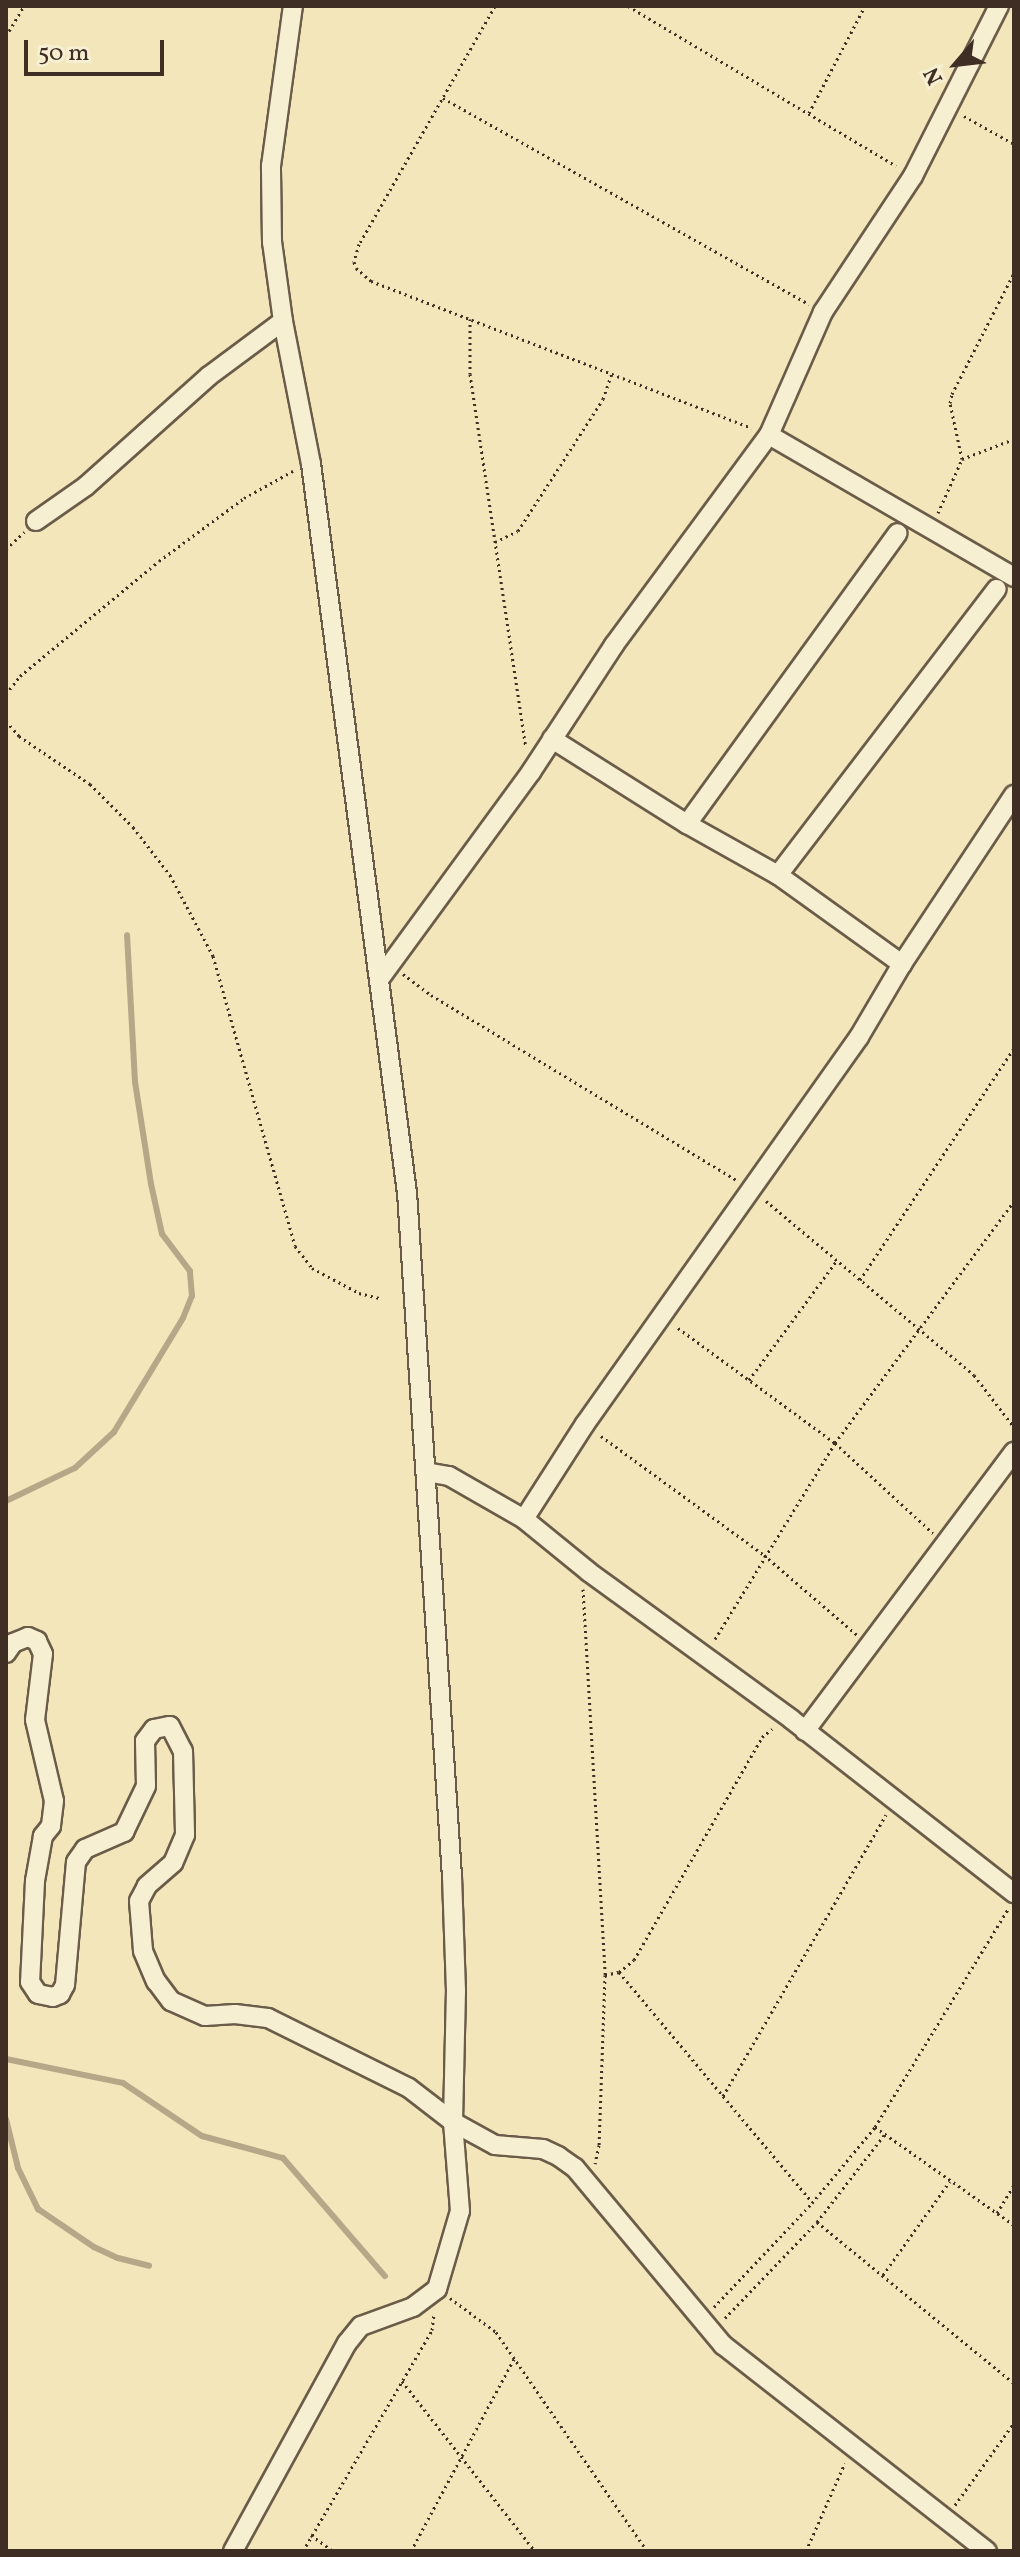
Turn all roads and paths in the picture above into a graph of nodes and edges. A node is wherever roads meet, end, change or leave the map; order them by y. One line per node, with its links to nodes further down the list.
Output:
1 (24, 6): 8 (path)
2 (293, 6): 17 (street)
3 (495, 6): 9 (path)
4 (628, 6): 7 (path)
5 (865, 6): 11 (path)
6 (999, 6): 10 (street)
7 (636, 8): 11 (path)
8 (6, 36)
9 (443, 98): 16 (path); 26 (path)
10 (950, 108): 12 (path); 13 (street)
11 (809, 113): 13 (path)
12 (1014, 144)
13 (913, 176): 16 (street)
14 (1014, 273): 15 (path)
15 (1012, 284): 21 (path)
16 (823, 312): 19 (street)
17 (283, 321): 22 (street); 23 (street)
18 (612, 373): 26 (path)
19 (769, 435): 24 (street); 32 (street)
20 (1014, 439): 21 (path)
21 (962, 459): 24 (path)
22 (311, 464): 30 (path); 38 (street)
23 (36, 521): 27 (path)
24 (931, 528): 28 (street)
25 (898, 533): 35 (street)
26 (495, 542): 33 (path)
27 (6, 549)
28 (1014, 577)
29 (997, 589): 36 (street)
30 (6, 694)
31 (6, 721): 44 (path)
32 (552, 739): 33 (street); 35 (street)
33 (531, 772): 38 (street)
34 (1014, 795): 37 (street)
35 (687, 824): 36 (street)
36 (778, 875): 37 (street)
37 (902, 964): 40 (street)
38 (386, 971): 40 (path); 52 (street)
39 (1014, 1048): 43 (path)
40 (753, 1191): 42 (path); 45 (street)
41 (1014, 1201): 46 (path)
42 (837, 1260): 43 (path); 47 (path)
43 (860, 1280): 46 (path)
44 (379, 1298)
45 (663, 1317): 47 (path); 48 (street)
46 (921, 1331): 49 (path); 50 (path)
47 (749, 1380): 50 (path)
48 (585, 1424): 53 (street); 55 (path)
49 (1014, 1427)
50 (835, 1443): 54 (path); 55 (path)
51 (1014, 1452): 54 (street)
52 (426, 1472): 53 (street); 66 (street)
53 (524, 1519): 56 (street)
54 (944, 1544): 57 (street)
55 (764, 1555): 57 (path); 59 (path)
56 (589, 1572): 59 (street); 64 (path)
57 (869, 1645): 60 (street)
58 (6, 1653): 66 (street)
59 (705, 1656): 60 (street)
60 (798, 1725): 61 (street); 63 (path)
61 (893, 1802): 62 (street); 65 (path)
62 (1014, 1896): 67 (path)
63 (619, 1972): 64 (path); 65 (path)
64 (605, 1975): 70 (path)
65 (723, 2096): 72 (path)
66 (453, 2122): 70 (street); 77 (street)
67 (875, 2127): 68 (path); 72 (path)
68 (885, 2134): 69 (path); 74 (path)
69 (950, 2180): 73 (path); 76 (path)
70 (586, 2182): 78 (street)
71 (1014, 2185): 73 (path)
72 (812, 2203): 78 (path)
73 (997, 2213): 75 (path)
74 (817, 2222): 76 (path); 78 (path)
75 (1014, 2225)
76 (883, 2275): 81 (path)
77 (437, 2289): 79 (path); 80 (path); 88 (street)
78 (706, 2327): 83 (street)
79 (516, 2357): 84 (path); 87 (path)
80 (401, 2380): 84 (path); 86 (path)
81 (1014, 2383)
82 (1014, 2423): 85 (path)
83 (852, 2446): 85 (street); 93 (path)
84 (462, 2457): 91 (path); 92 (path)
85 (946, 2518): 94 (street)
86 (311, 2535): 89 (path); 90 (path)
87 (644, 2550)
88 (233, 2551)
89 (303, 2551)
90 (333, 2551)
91 (411, 2551)
92 (535, 2551)
93 (806, 2551)
94 (987, 2551)

